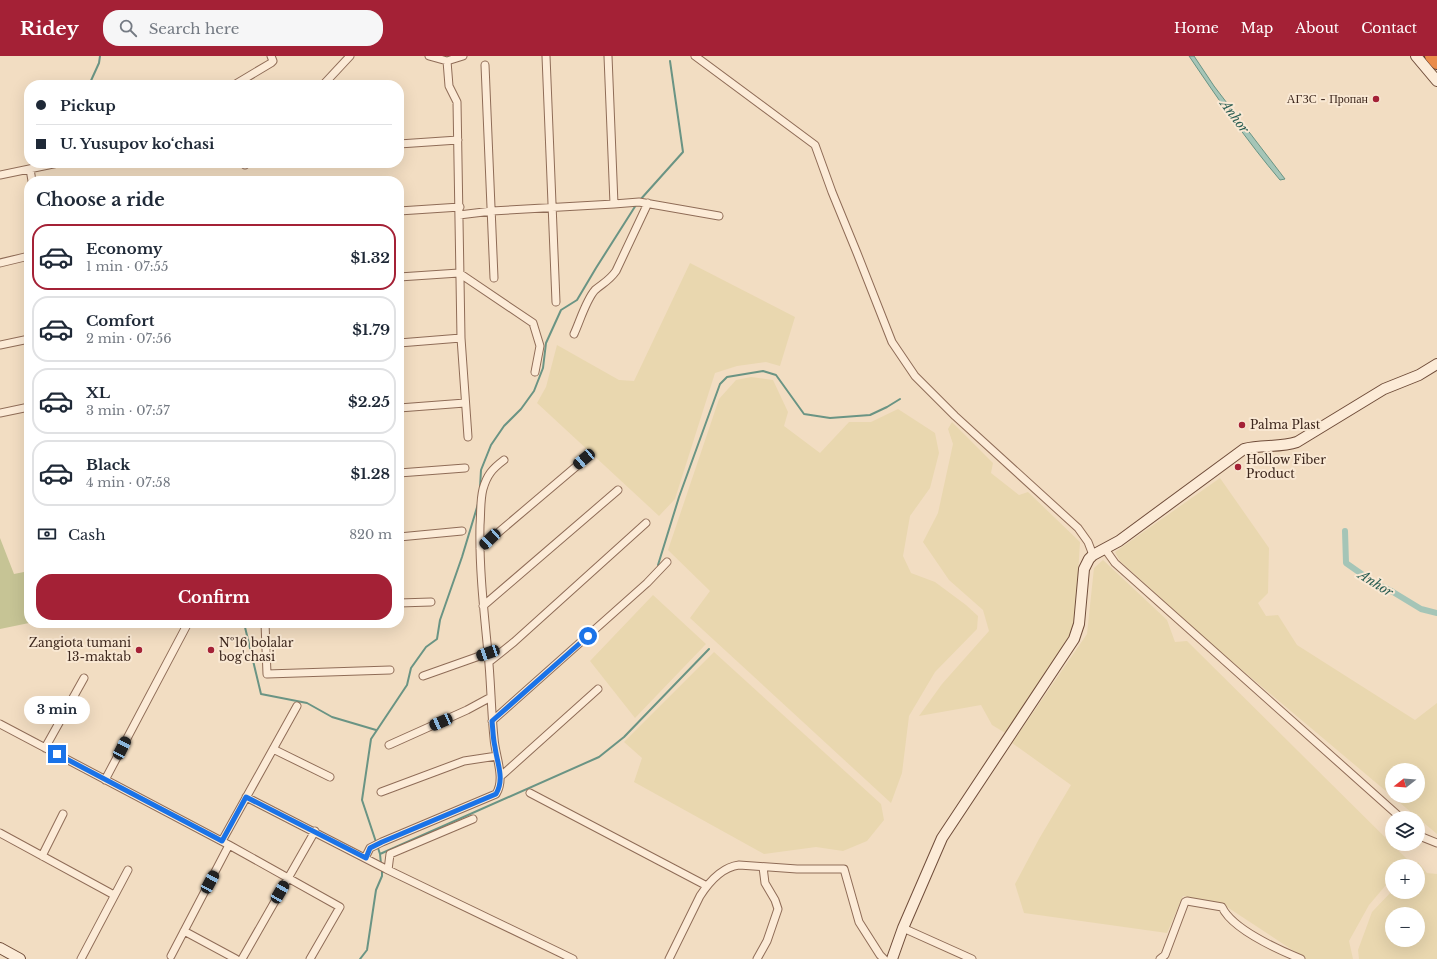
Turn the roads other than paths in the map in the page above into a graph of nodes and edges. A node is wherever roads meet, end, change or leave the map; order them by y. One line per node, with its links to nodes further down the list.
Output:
1 (271, 56): 13 (street)
2 (350, 56): 14 (street)
3 (429, 56): 10 (street)
4 (463, 56): 10 (street)
5 (546, 56): 24 (street)
6 (608, 56): 23 (street)
7 (695, 56): 57 (street)
8 (1416, 56): 15 (street)
9 (1431, 56): 11 (highway)
10 (447, 61): 16 (street)
11 (1437, 63)
12 (484, 64): 27 (street)
13 (242, 80)
14 (328, 80)
15 (1437, 81)
16 (458, 140): 17 (street); 26 (street)
17 (404, 144)
18 (35, 168): 19 (street)
19 (30, 169): 20 (street); 21 (street)
20 (0, 175)
21 (31, 176)
22 (648, 203): 23 (street); 28 (street); 35 (street)
23 (614, 204): 24 (street)
24 (552, 208): 27 (street); 34 (street)
25 (404, 211): 26 (street)
26 (459, 211): 27 (street); 31 (street)
27 (492, 211): 33 (street)
28 (719, 216)
29 (24, 257): 30 (street)
30 (0, 263)
31 (459, 273): 32 (street); 36 (street); 41 (street)
32 (404, 277)
33 (494, 278)
34 (556, 302)
35 (574, 334)
36 (461, 338): 38 (street); 42 (street)
37 (24, 340): 39 (street)
38 (404, 343)
39 (0, 345)
40 (1437, 364): 56 (street)
41 (535, 372)
42 (465, 403): 44 (street); 46 (street)
43 (24, 408): 45 (street)
44 (404, 408)
45 (0, 413)
46 (468, 437)
47 (584, 459): 55 (street)
48 (504, 460): 55 (street)
49 (465, 468): 50 (street)
50 (404, 473)
51 (618, 490): 61 (street)
52 (646, 523): 65 (street)
53 (462, 532): 54 (street)
54 (404, 537)
55 (480, 548): 61 (street)
56 (1105, 549): 57 (street); 84 (street)
57 (1093, 555): 101 (street)
58 (667, 562): 72 (street)
59 (431, 602): 60 (street)
60 (404, 603)
61 (483, 606): 64 (street)
62 (185, 628): 80 (street)
63 (265, 628): 66 (street)
64 (488, 653): 65 (street); 67 (street)
65 (489, 662): 70 (street)
66 (390, 670)
67 (423, 676)
68 (84, 678): 75 (street)
69 (598, 689): 78 (street)
70 (491, 697): 72 (street); 74 (street)
71 (297, 706): 76 (street)
72 (492, 721): 77 (street)
73 (0, 724): 75 (street)
74 (389, 744)
75 (45, 748): 80 (street)
76 (273, 749): 79 (street); 83 (street)
77 (496, 756): 78 (street); 81 (street)
78 (501, 776): 94 (street)
79 (330, 777)
80 (105, 780): 90 (street)
81 (380, 792)
82 (530, 793): 99 (street)
83 (246, 797): 87 (street); 90 (street)
84 (1393, 811)
85 (63, 814): 93 (street)
86 (473, 819): 96 (street)
87 (315, 831): 94 (street); 98 (street)
88 (0, 833): 93 (street)
89 (1425, 838): 91 (street)
90 (222, 841): 92 (street)
91 (1437, 843)
92 (229, 845): 98 (street); 102 (street)
93 (42, 856): 100 (street)
94 (366, 858): 96 (street)
95 (763, 867): 99 (street); 112 (street); 113 (street)
96 (387, 869): 110 (street)
97 (128, 870): 100 (street)
98 (288, 878): 108 (street); 109 (street)
99 (706, 886): 111 (street)
100 (114, 895): 106 (street)
101 (903, 928): 114 (street); 115 (street)
102 (184, 930): 104 (street); 107 (street)
103 (0, 948): 105 (street)
104 (171, 956)
105 (20, 959)
106 (81, 959)
107 (236, 959)
108 (242, 959)
109 (310, 959)
110 (573, 959)
111 (670, 959)
112 (758, 959)
113 (884, 959)
114 (892, 959)
115 (972, 959)
116 (1160, 959): 117 (street)
117 (1301, 959)

